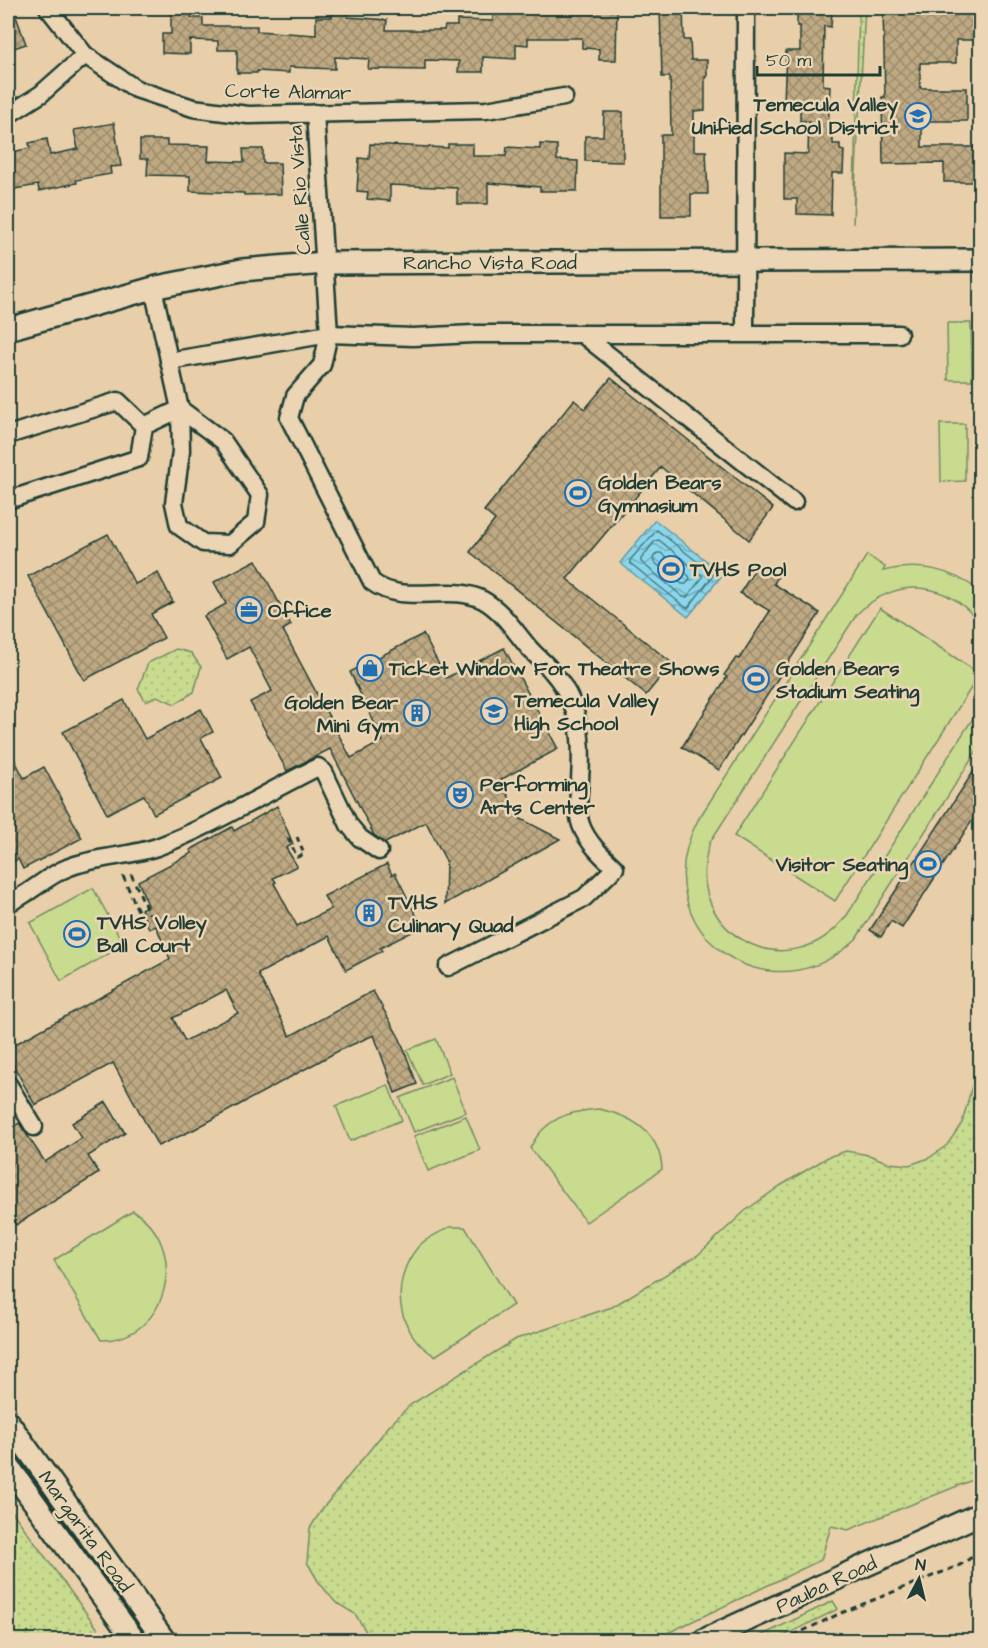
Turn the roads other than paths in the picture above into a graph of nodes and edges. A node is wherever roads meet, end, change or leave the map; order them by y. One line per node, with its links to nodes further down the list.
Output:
1 (48, 8): 3 (street, Corte Alamar)
2 (746, 8): 8 (street)
3 (85, 56): 5 (street, Corte Alamar); 6 (street)
4 (564, 97): 5 (street, Corte Alamar)
5 (315, 113): 9 (street, Calle Rio Vista)
6 (8, 115)
7 (981, 260): 8 (main road, Rancho Vista Road)
8 (746, 261): 9 (main road, Rancho Vista Road); 13 (street)
9 (325, 263): 10 (main road, Rancho Vista Road); 14 (street, Calle Rio Vista)
10 (153, 288): 11 (main road, Rancho Vista Road); 16 (street)
11 (8, 328)
12 (582, 333): 13 (street); 14 (street); 21 (street)
13 (745, 333): 15 (street)
14 (328, 334): 16 (street); 24 (street, Calle Rio Vista)
15 (899, 334)
16 (169, 361): 17 (street)
17 (180, 409): 17 (street); 18 (street)
18 (144, 426): 19 (street); 20 (street)
19 (8, 435)
20 (8, 500)
21 (794, 502)
22 (379, 850): 23 (street)
23 (8, 903)
24 (448, 967)
25 (8, 1084): 26 (street)
26 (34, 1127)
27 (8, 1422): 32 (main road, Margarita Road)
28 (8, 1466): 31 (main road, Margarita Road)
29 (981, 1514): 30 (main road, Pauba Road)
30 (715, 1638)
31 (134, 1641)
32 (164, 1641)

